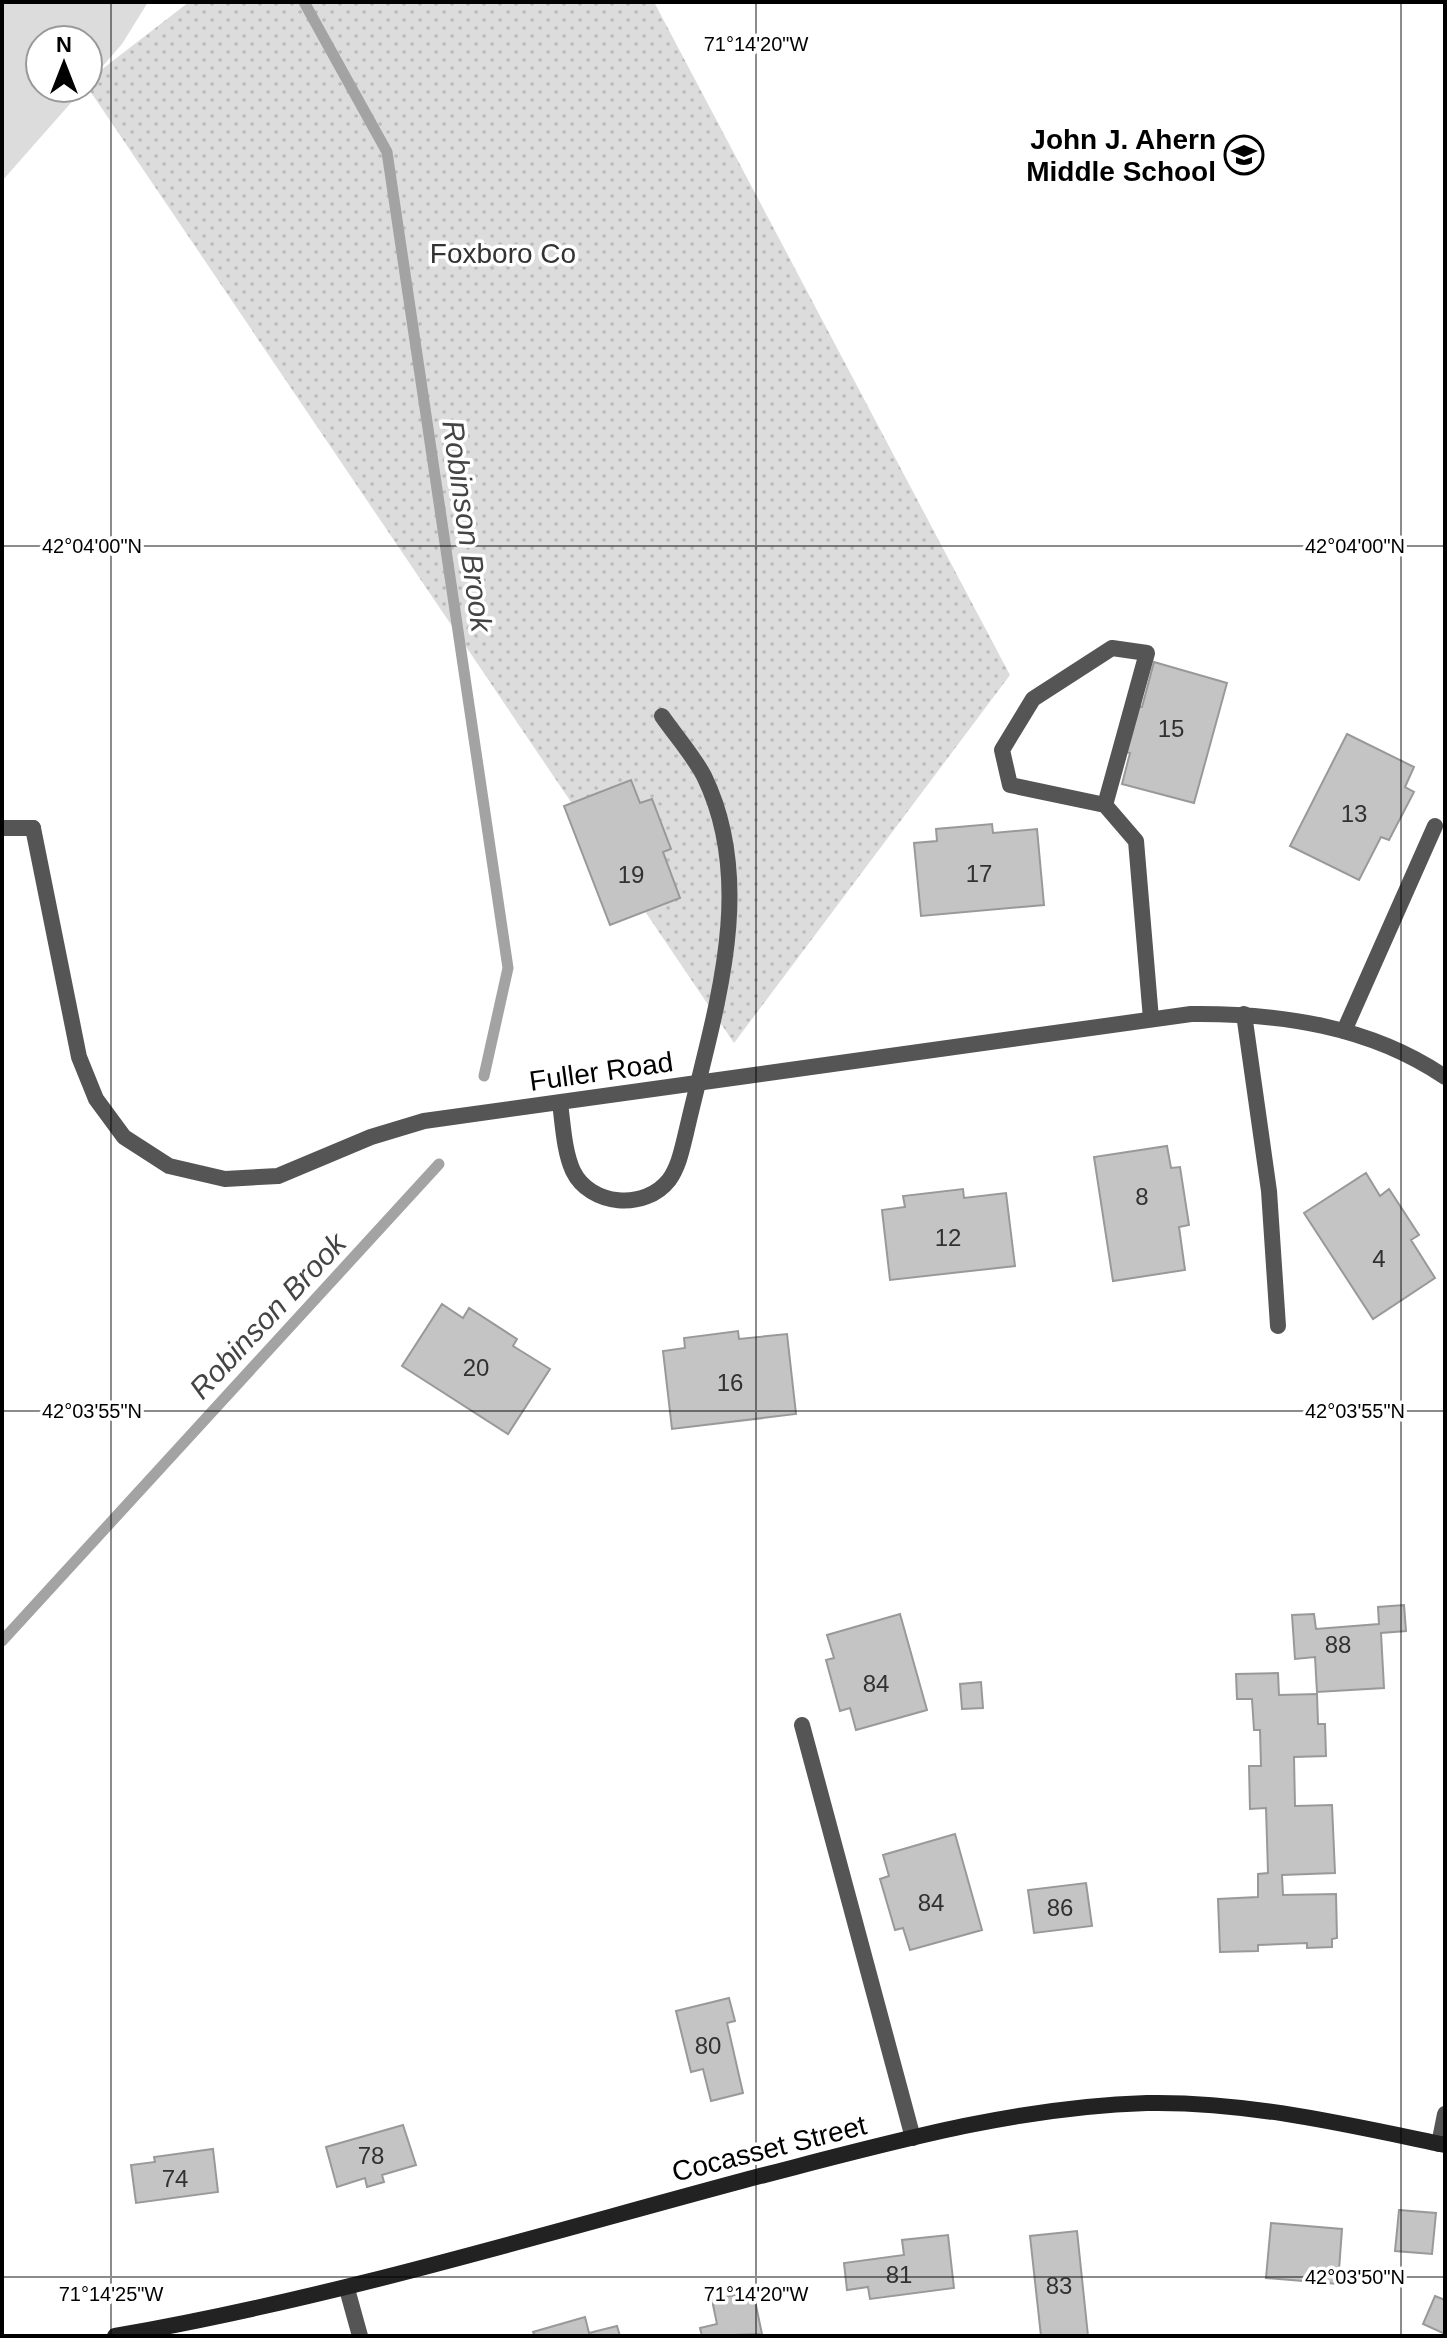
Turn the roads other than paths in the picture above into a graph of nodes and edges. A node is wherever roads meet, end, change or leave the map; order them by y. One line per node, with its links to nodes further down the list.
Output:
1 (662, 716): 9 (street)
2 (1105, 805): 2 (street); 6 (street)
3 (1435, 826): 7 (street)
4 (2, 828): 10 (street, Fuller Road)
5 (1244, 1014): 6 (street, Fuller Road); 7 (street, Fuller Road); 11 (street)
6 (1151, 1019): 9 (street, Fuller Road)
7 (1344, 1031): 8 (street, Fuller Road)
8 (1445, 1077)
9 (697, 1085): 10 (street, Fuller Road); 10 (street)
10 (560, 1103)
11 (1278, 1326)
12 (802, 1725): 14 (street)
13 (1445, 2114): 15 (street)
14 (913, 2138): 15 (main road, Cocasset Street); 16 (main road, Cocasset Street)
15 (1442, 2145)
16 (347, 2289): 17 (main road, Cocasset Street); 18 (street)
17 (115, 2336)
18 (360, 2336)

